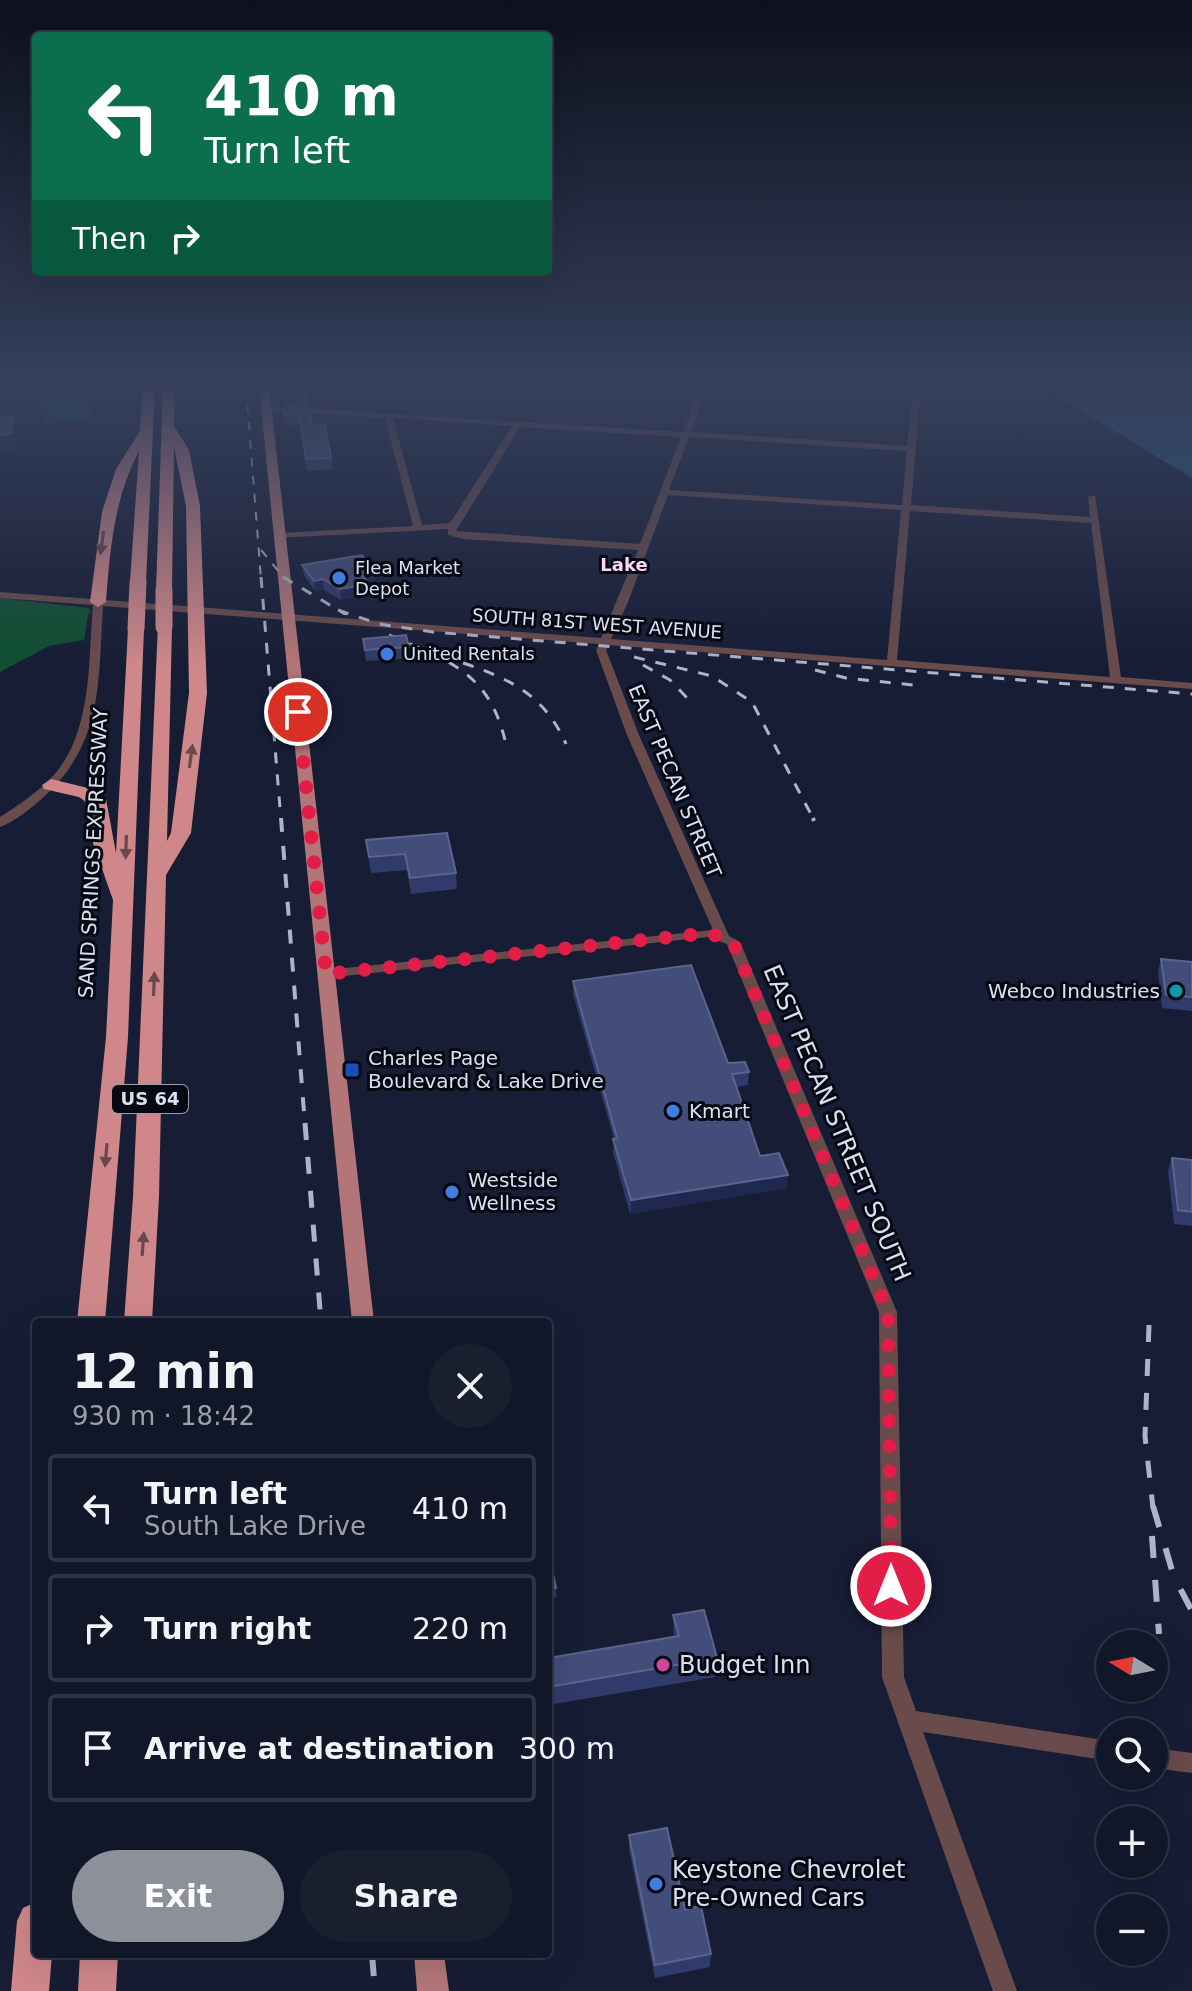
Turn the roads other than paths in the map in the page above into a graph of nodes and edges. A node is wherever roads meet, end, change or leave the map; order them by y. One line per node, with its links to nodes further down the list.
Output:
1 (118, 479): 19 (highway, one-way to 19)
2 (144, 479): 29 (highway, SAND SPRINGS EXPRESSWAY / US 64, one-way to 29, bridge)
3 (167, 479): 28 (highway, US 64, bridge)
4 (188, 479): 20 (highway)
5 (274, 479): 16 (main road)
6 (405, 479): 15 (street)
7 (483, 479): 14 (street)
8 (668, 479): 10 (street)
9 (911, 479): 12 (street)
10 (663, 492): 12 (street); 17 (street)
11 (1092, 497): 13 (street)
12 (908, 509): 13 (street); 23 (street)
13 (1093, 520): 24 (street)
14 (453, 526): 15 (street); 17 (street)
15 (418, 527): 16 (street)
16 (280, 536): 21 (main road)
17 (641, 547): 22 (street)
18 (0, 595): 19 (street, SOUTH 81ST WEST AVENUE)
19 (98, 602): 20 (street, SOUTH 81ST WEST AVENUE); 26 (street)
20 (197, 611): 21 (street, SOUTH 81ST WEST AVENUE); 28 (highway, one-way to 20)
21 (289, 617): 22 (street, SOUTH 81ST WEST AVENUE); 31 (main road)
22 (606, 641): 23 (street, SOUTH 81ST WEST AVENUE); 30 (street, EAST PECAN STREET)
23 (892, 663): 24 (street, SOUTH 81ST WEST AVENUE)
24 (1116, 680): 25 (street, SOUTH 81ST WEST AVENUE)
25 (1192, 686)
26 (51, 785): 27 (street); 29 (highway)
27 (0, 823)
28 (158, 875): 33 (highway, US 64, one-way to 28)
29 (124, 910): 32 (highway, SAND SPRINGS EXPRESSWAY / US 64, one-way to 32)
30 (722, 936): 31 (street); 35 (street, EAST PECAN STREET SOUTH)
31 (326, 974): 34 (main road)
32 (91, 1318)
33 (138, 1318)
34 (363, 1318)
35 (910, 1720): 36 (street); 45 (street, EAST PECAN STREET SOUTH)
36 (1096, 1749)
37 (1168, 1760): 38 (street)
38 (1192, 1763)
39 (33, 1958): 42 (highway)
40 (99, 1958): 43 (highway)
41 (429, 1958): 44 (main road)
42 (30, 1991)
43 (97, 1991)
44 (433, 1991)
45 (1005, 1991)

